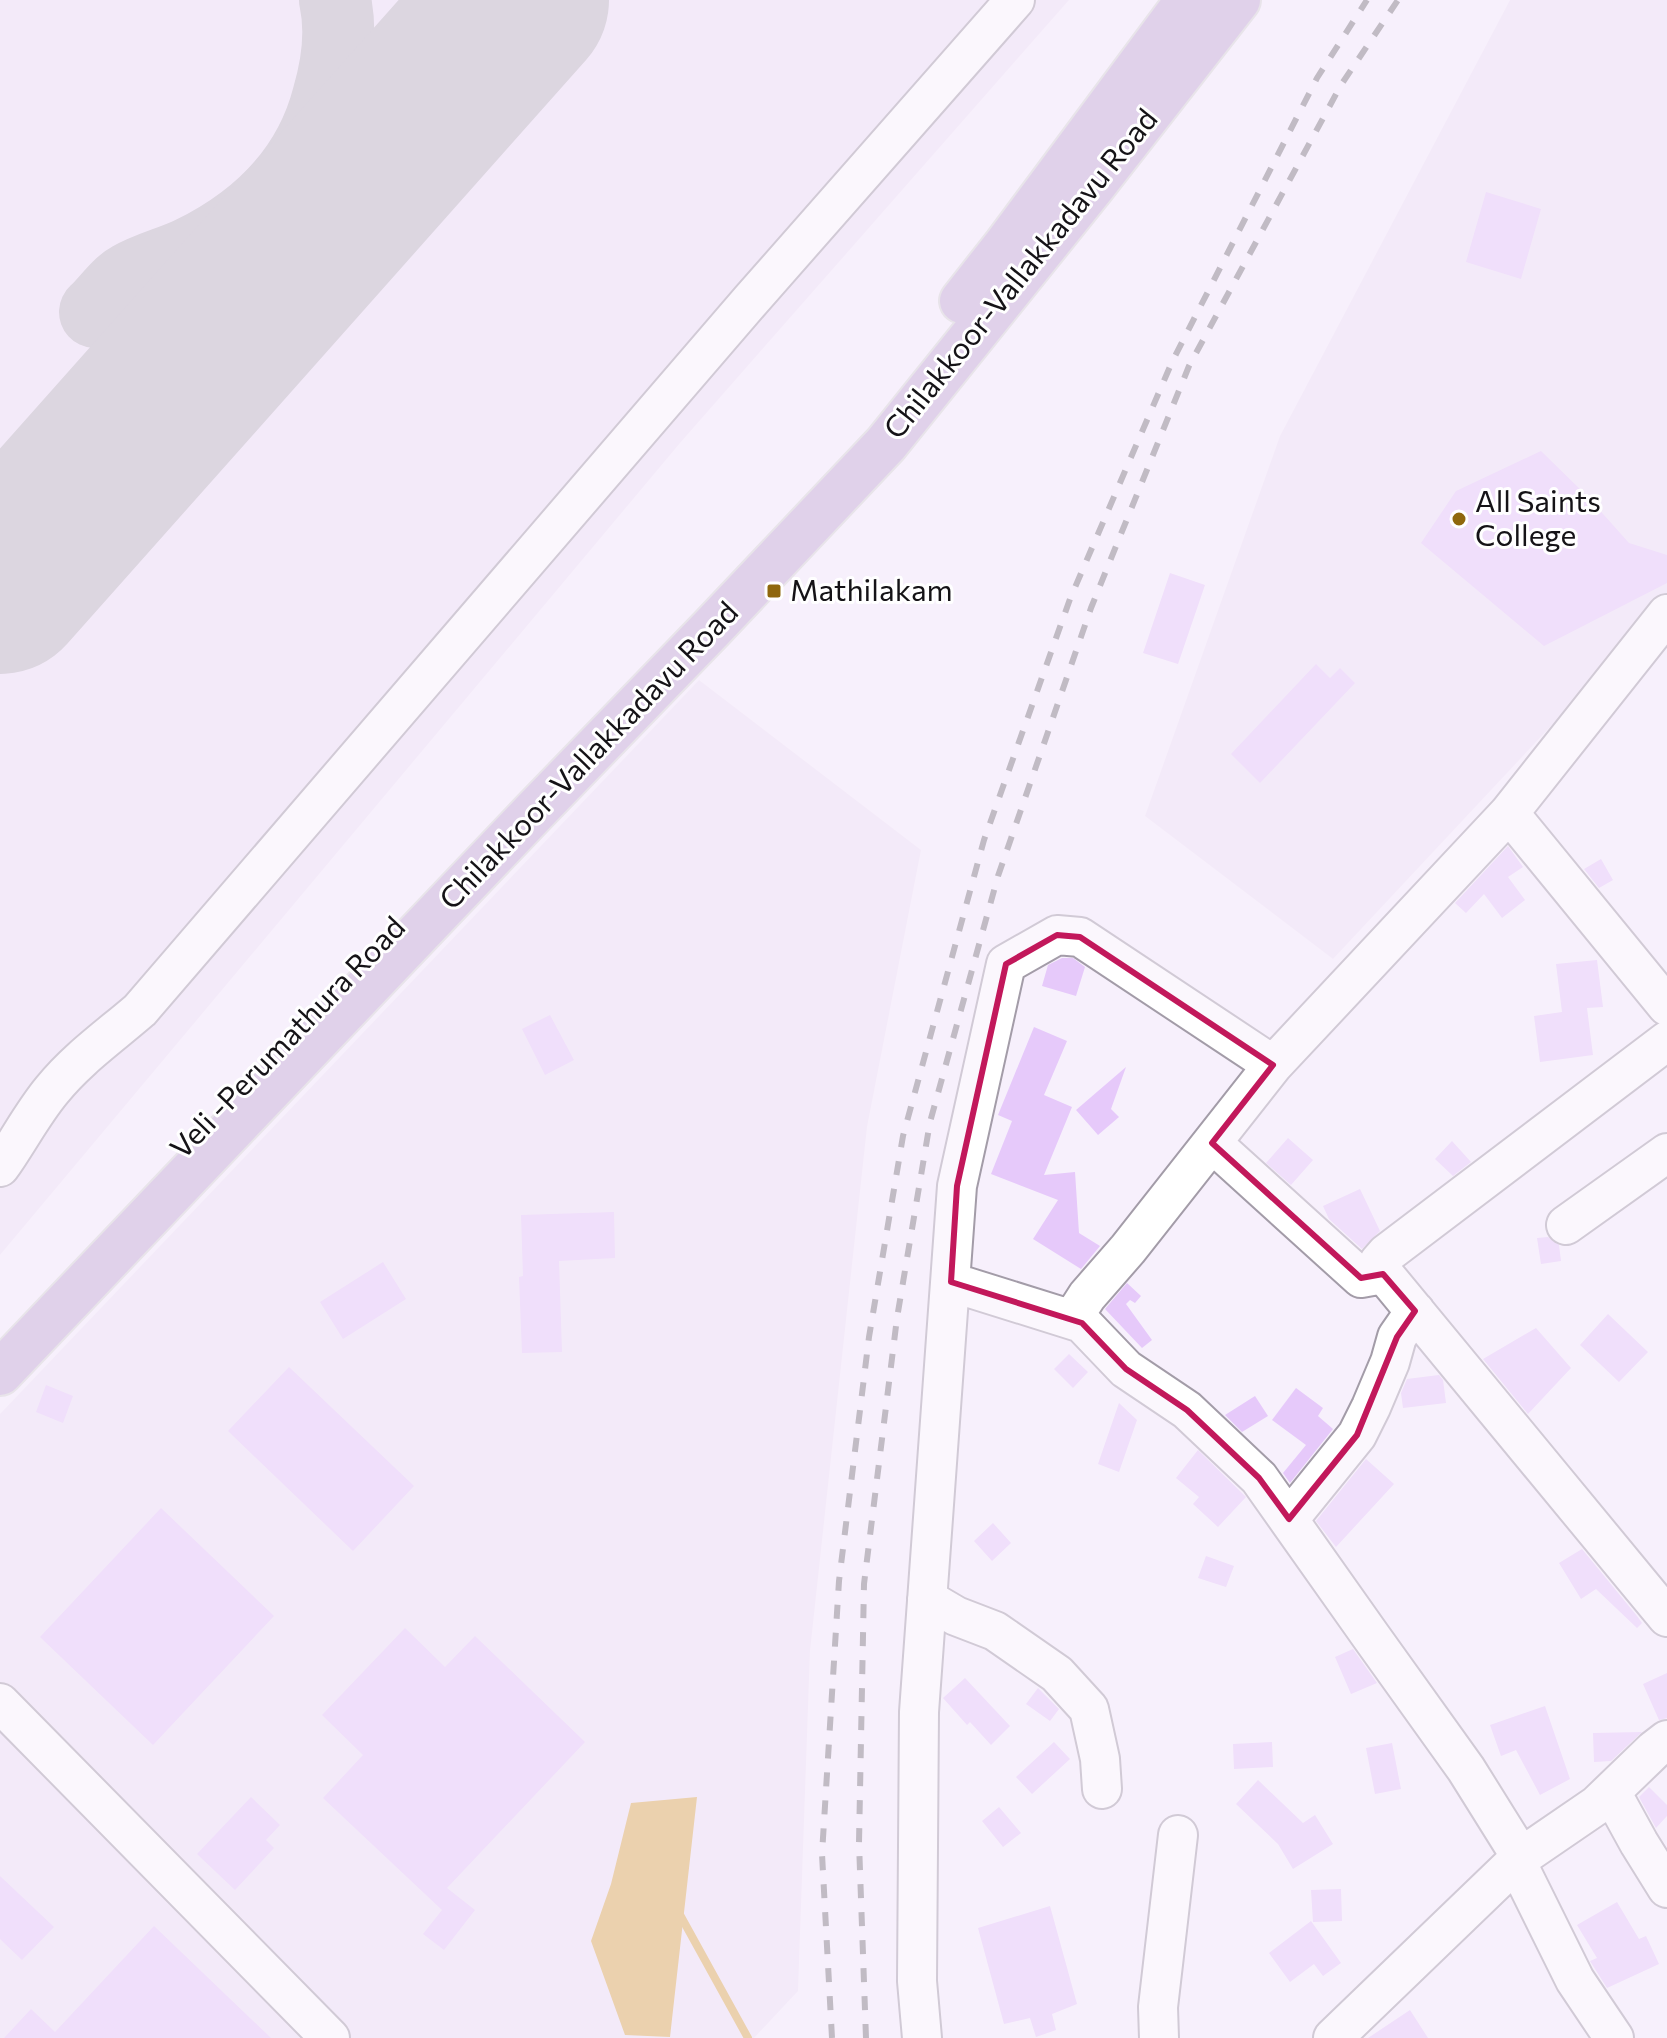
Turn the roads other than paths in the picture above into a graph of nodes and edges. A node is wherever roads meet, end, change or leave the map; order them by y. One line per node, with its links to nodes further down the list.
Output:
1 (1015, 0): 11 (street)
2 (1188, 0): 17 (main road, Veli -Perumathura Road)
3 (1238, 0): 18 (main road, Chilakkoor-Vallakkadavu Road)
4 (1667, 614): 5 (street)
5 (1509, 813): 6 (street); 8 (street)
6 (1667, 1006)
7 (1667, 1041): 13 (street)
8 (1273, 1065): 9 (street); 14 (street)
9 (1212, 1143): 13 (street); 16 (street)
10 (1667, 1153): 12 (street)
11 (0, 1167)
12 (1566, 1225)
13 (1383, 1274): 15 (street)
14 (951, 1282): 16 (street); 20 (street)
15 (1415, 1311): 19 (street); 21 (street)
16 (1082, 1323): 19 (street)
17 (0, 1337)
18 (0, 1373)
19 (1289, 1519): 27 (street)
20 (927, 1599): 24 (street); 30 (street)
21 (1667, 1617)
22 (0, 1703): 29 (street)
23 (1667, 1740): 25 (street)
24 (1102, 1789)
25 (1611, 1792): 27 (street); 28 (street)
26 (1178, 1835): 31 (street)
27 (1518, 1859): 32 (street); 33 (street)
28 (1667, 1888)
29 (330, 2038)
30 (922, 2038)
31 (1159, 2038)
32 (1333, 2038)
33 (1614, 2038)

